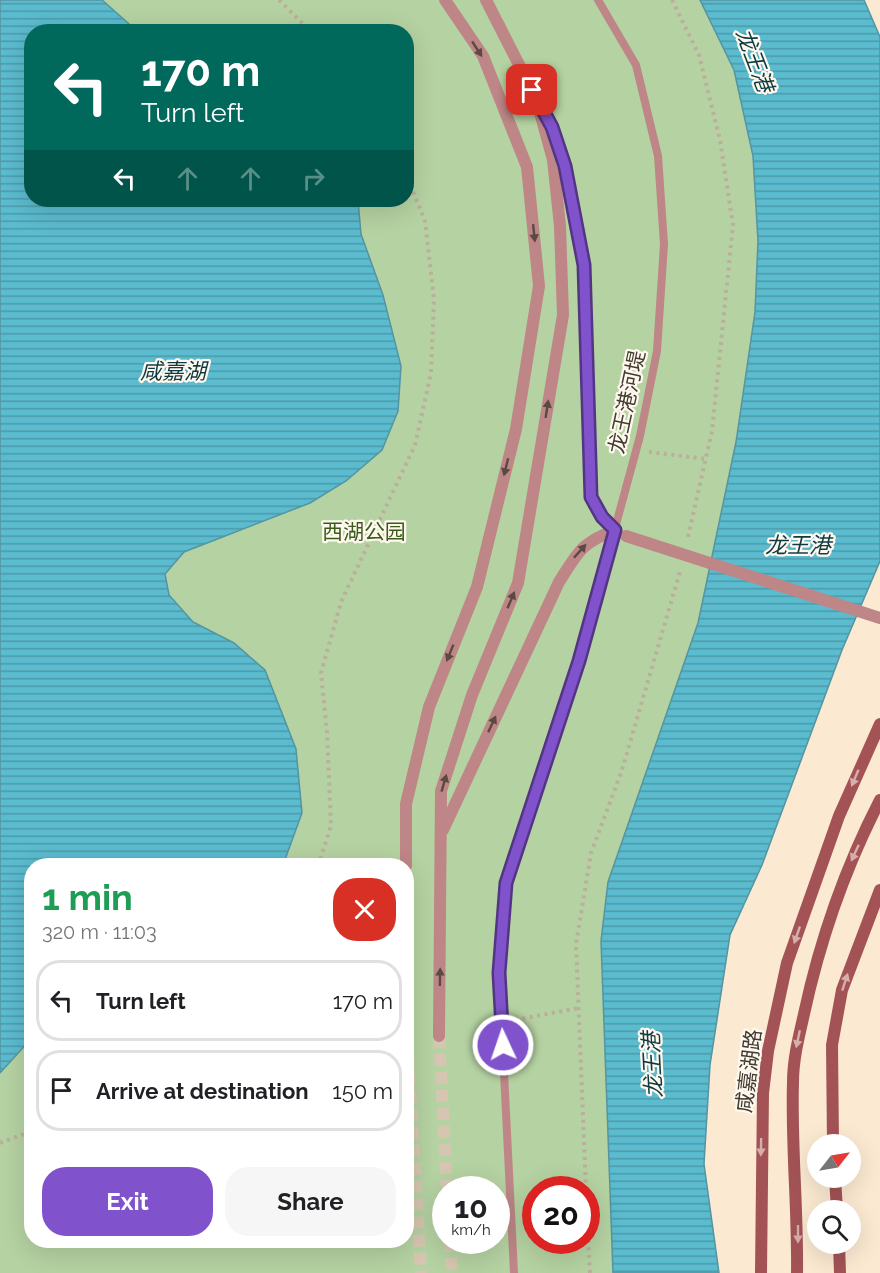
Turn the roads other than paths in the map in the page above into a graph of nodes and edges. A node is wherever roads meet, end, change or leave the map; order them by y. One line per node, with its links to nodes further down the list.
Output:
1 (445, 0): 10 (street, one-way to 10)
2 (486, 0): 4 (street)
3 (598, 0): 5 (lane, 龙王港河堤)
4 (532, 90): 5 (street); 9 (street, one-way to 4)
5 (621, 533): 6 (street, bridge); 9 (street, one-way to 5); 16 (lane, 龙王港河堤)
6 (880, 618)
7 (880, 724): 17 (main road, 咸嘉湖路, one-way to 17)
8 (880, 800): 18 (main road, one-way to 18)
9 (441, 834): 12 (street, one-way to 9)
10 (406, 858)
11 (880, 890): 13 (main road, one-way to 11)
12 (439, 1036)
13 (833, 1134)
14 (839, 1254): 15 (main road)
15 (840, 1272)
16 (514, 1273)
17 (761, 1273)
18 (797, 1273)

